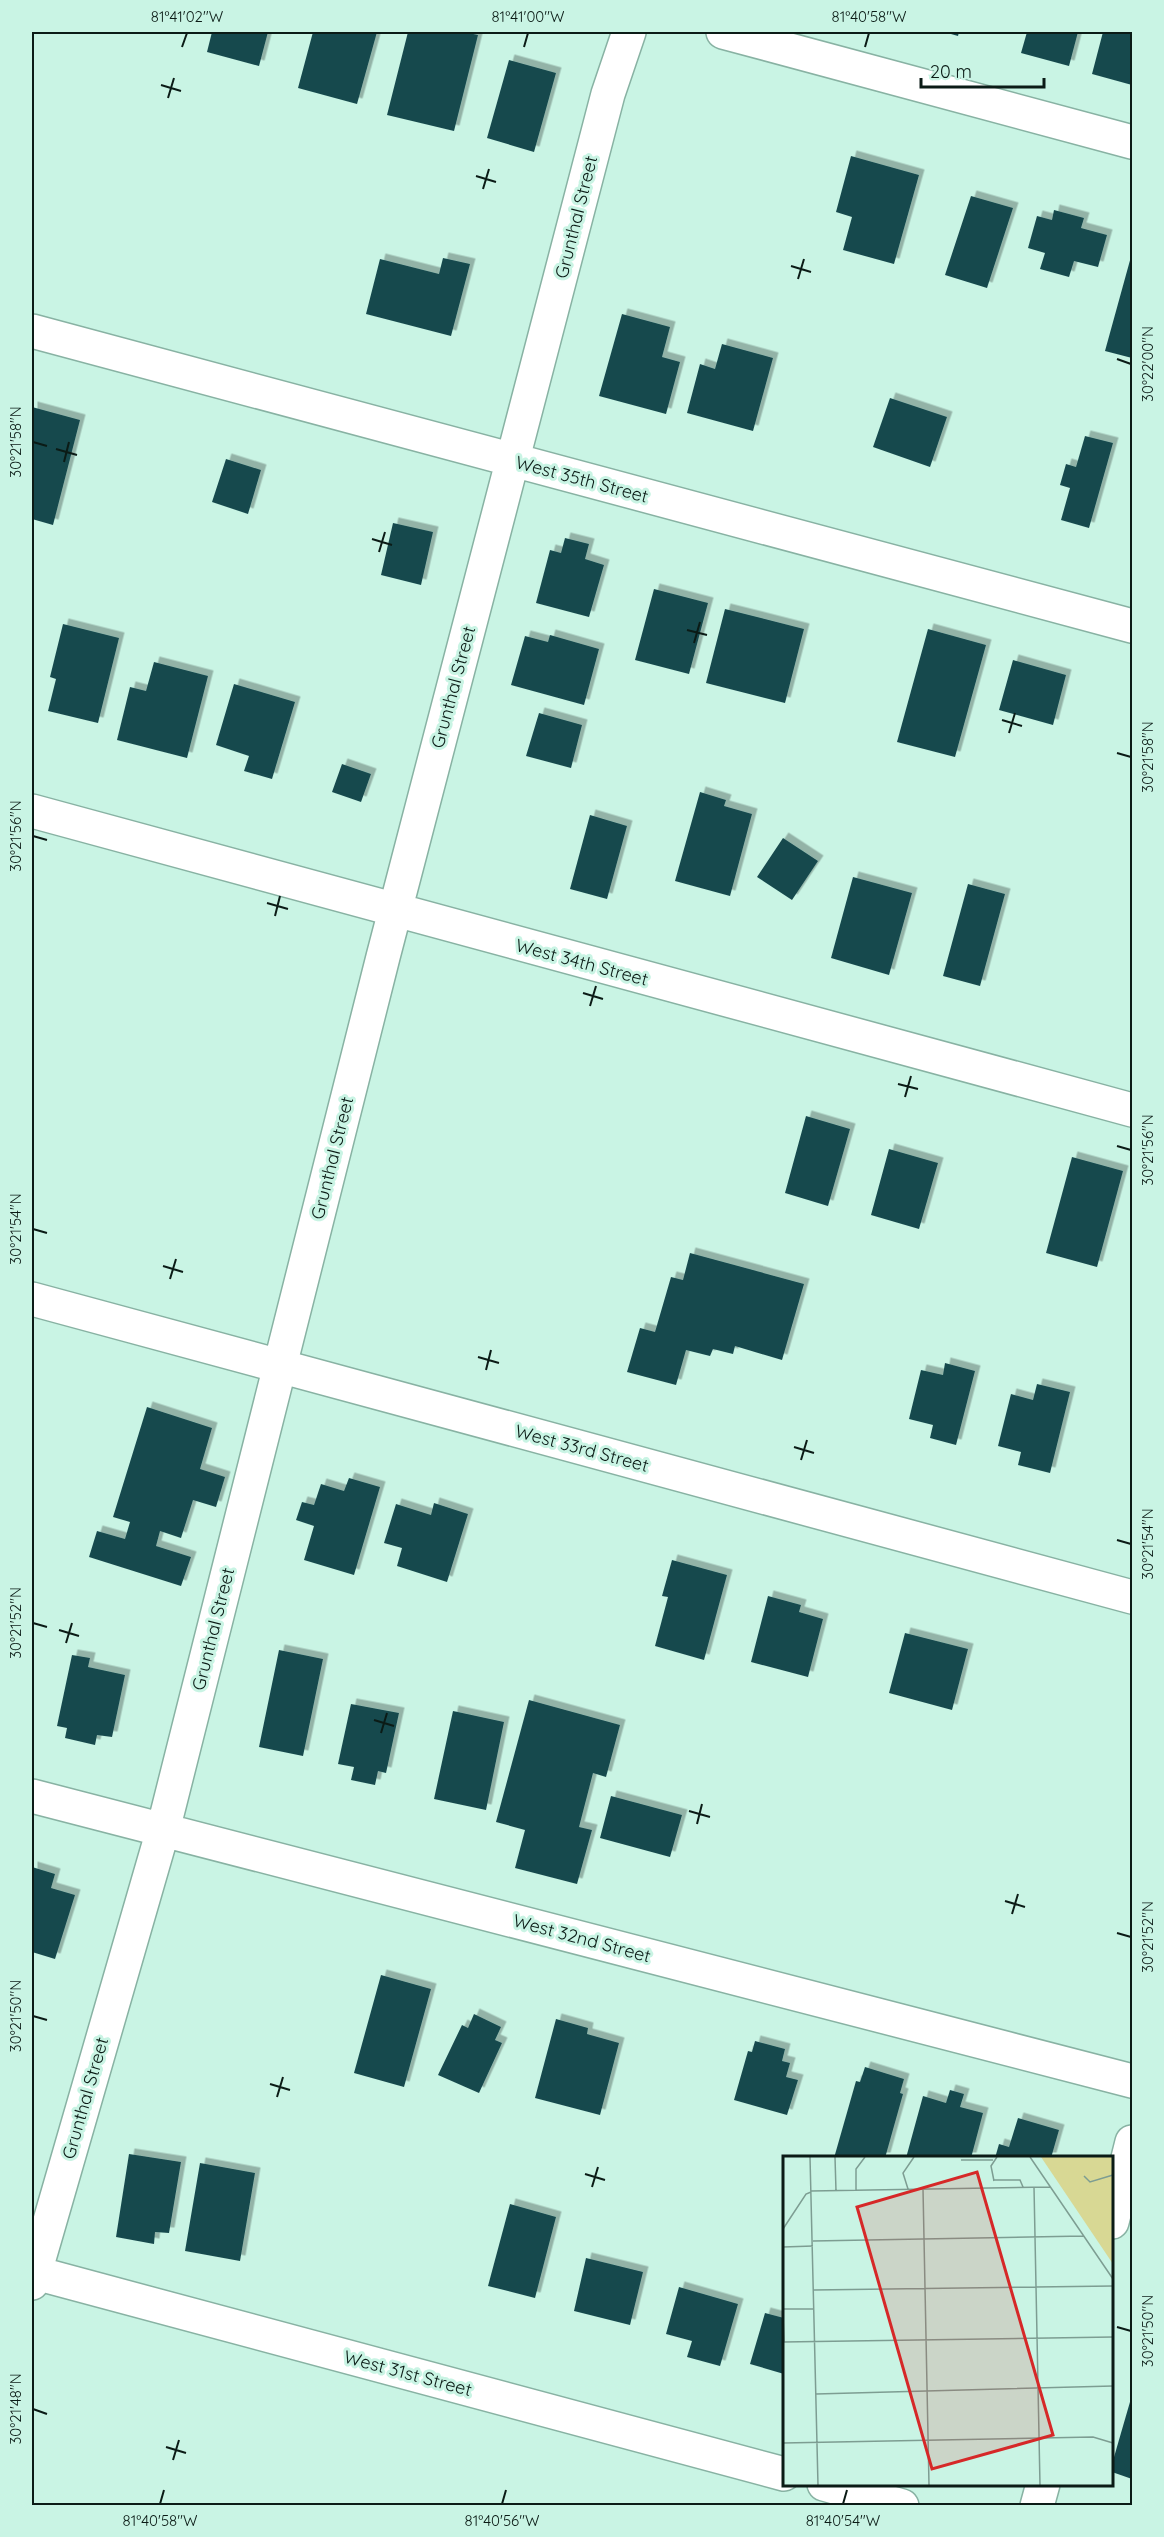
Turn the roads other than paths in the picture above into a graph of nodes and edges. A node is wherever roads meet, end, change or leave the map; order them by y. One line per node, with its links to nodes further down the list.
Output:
1 (629, 32): 5 (street, Grunthal Street)
2 (723, 32): 3 (street)
3 (1132, 142)
4 (32, 331): 5 (street, West 35th Street)
5 (513, 460): 6 (street, West 35th Street); 8 (street, Grunthal Street)
6 (1132, 626)
7 (32, 811): 8 (street, West 34th Street)
8 (394, 911): 9 (street, West 34th Street); 11 (street, Grunthal Street)
9 (1132, 1110)
10 (32, 1299): 11 (street, West 33rd Street)
11 (280, 1366): 12 (street, West 33rd Street); 14 (street, Grunthal Street)
12 (1132, 1598)
13 (32, 1796): 14 (street, West 32nd Street)
14 (162, 1830): 15 (street, West 32nd Street); 18 (street, Grunthal Street)
15 (1132, 2081)
16 (1132, 2142): 17 (street)
17 (1113, 2218)
18 (32, 2276): 19 (street, West 31st Street)
19 (783, 2474)
20 (831, 2486): 22 (street)
21 (1042, 2486): 23 (street)
22 (902, 2505)
23 (1037, 2505)

